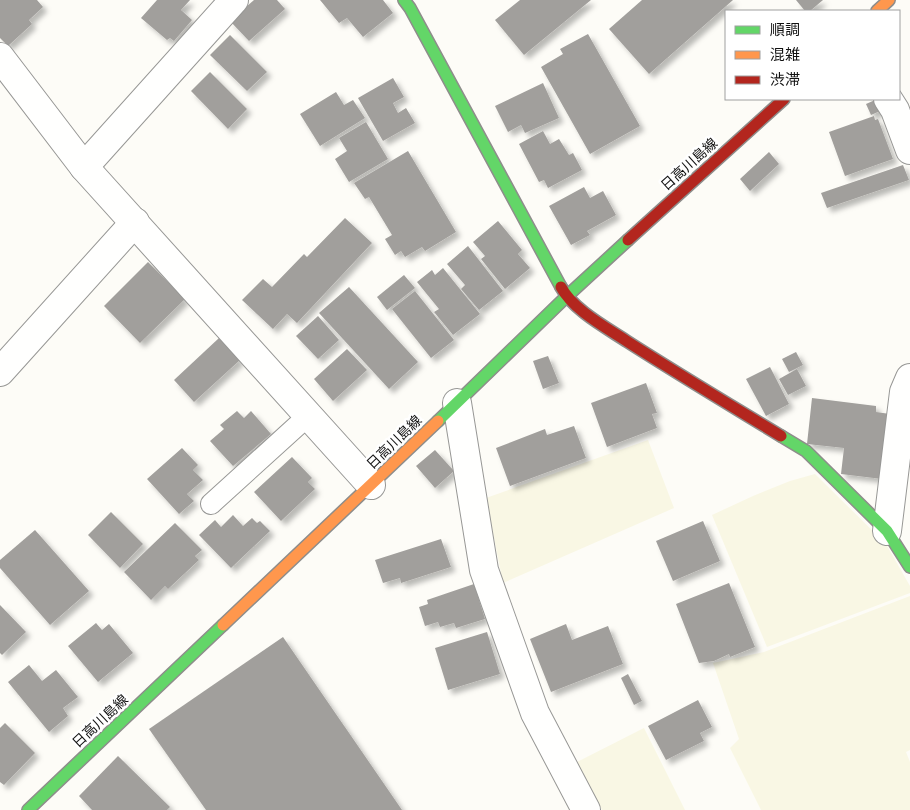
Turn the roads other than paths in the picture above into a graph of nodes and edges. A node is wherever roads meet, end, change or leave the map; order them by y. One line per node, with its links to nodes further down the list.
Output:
1 (234, 0): 9 (street)
2 (404, 0): 11 (main road)
3 (889, 0): 4 (main road)
4 (879, 10)
5 (0, 57): 9 (street)
6 (783, 100): 11 (main road, 日高川島線)
7 (889, 100): 8 (street)
8 (910, 150)
9 (84, 166): 10 (street)
10 (135, 222): 12 (street); 15 (street)
11 (566, 297): 14 (main road, 日高川島線); 18 (main road)
12 (0, 372)
13 (910, 378): 18 (street)
14 (457, 403): 16 (main road, 日高川島線); 21 (street)
15 (309, 415): 16 (street); 17 (lane)
16 (371, 485): 20 (main road, 日高川島線)
17 (211, 504)
18 (887, 531): 19 (main road)
19 (910, 566)
20 (28, 810)
21 (586, 810)

